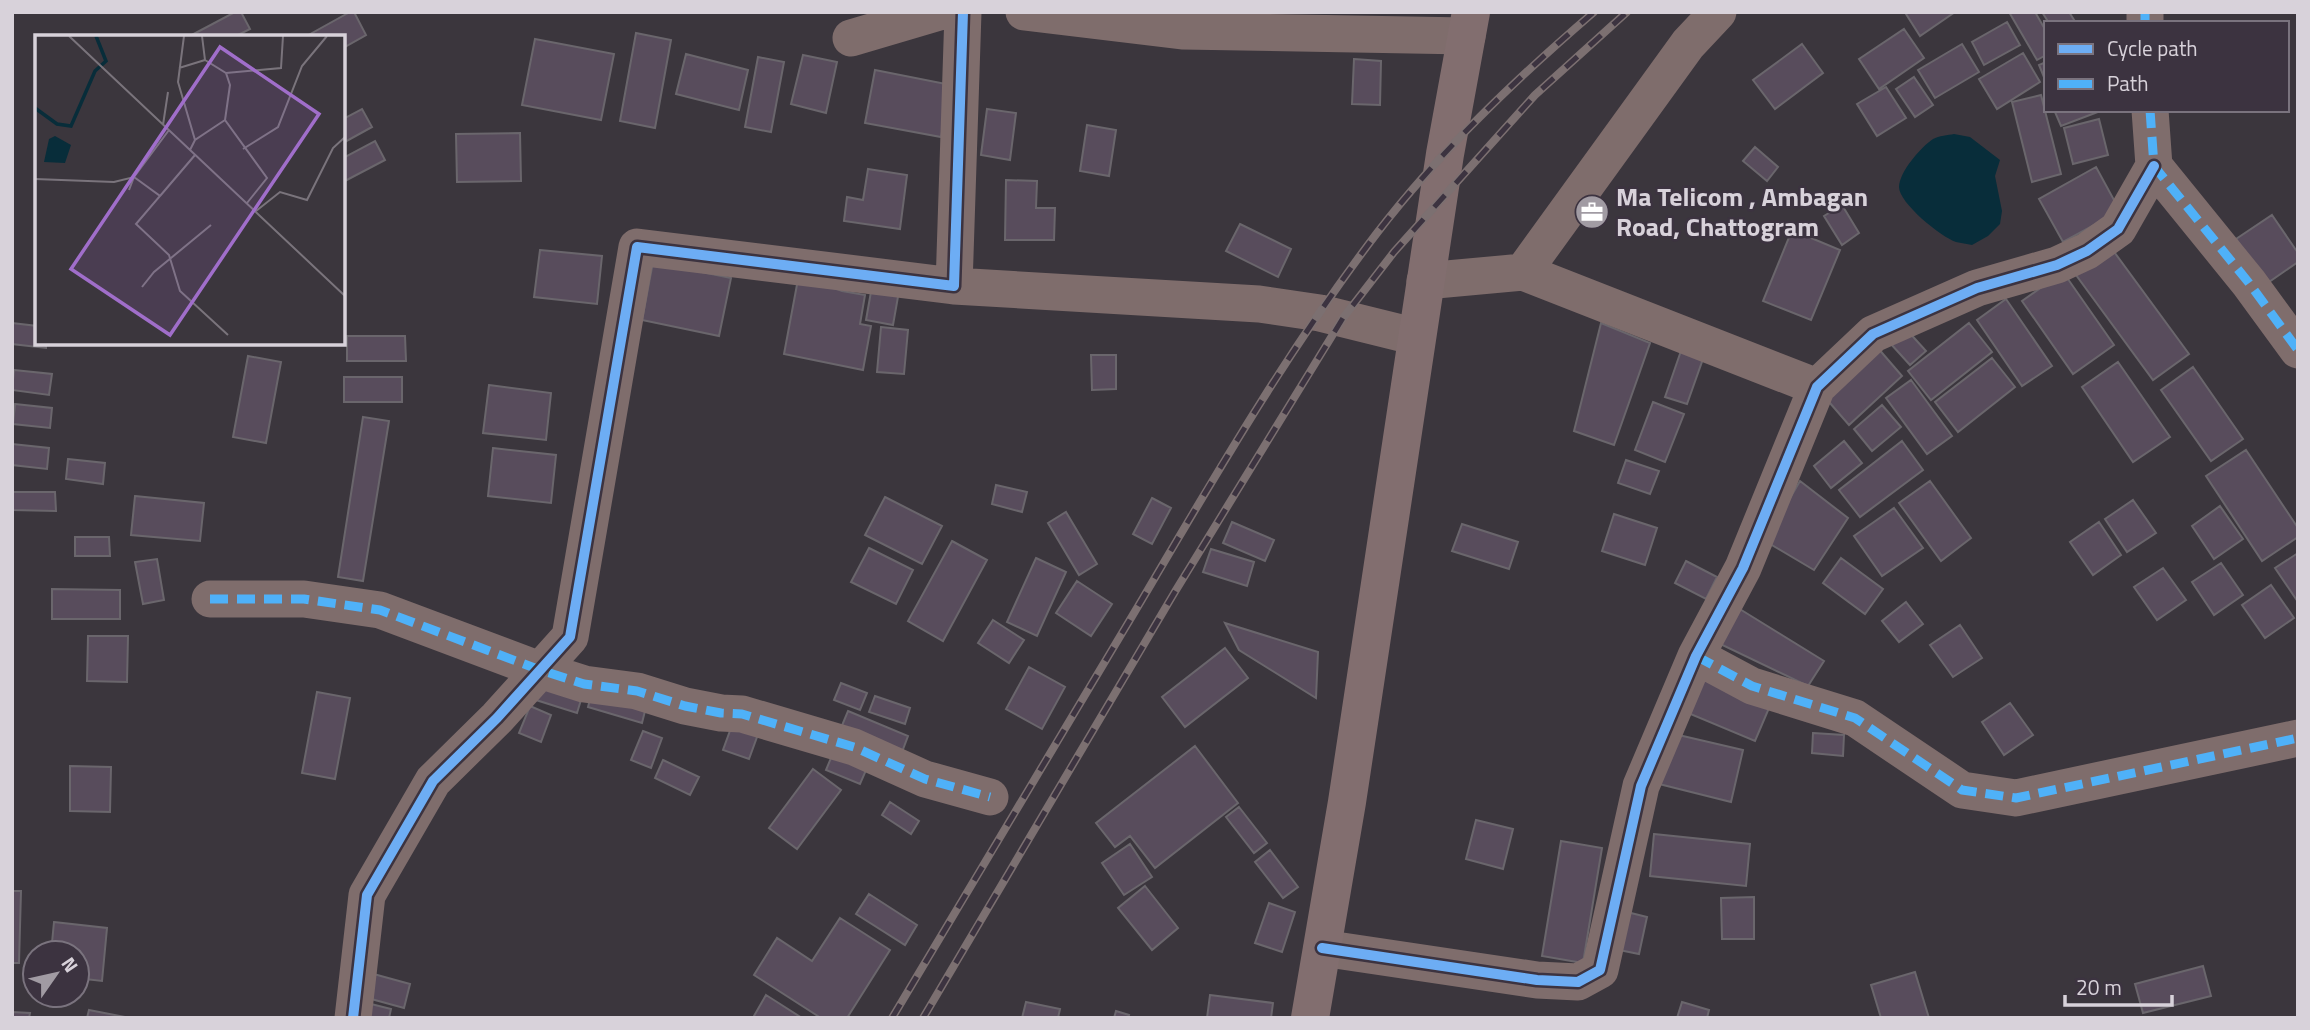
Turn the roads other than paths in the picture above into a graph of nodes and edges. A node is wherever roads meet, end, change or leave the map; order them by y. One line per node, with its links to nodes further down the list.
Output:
1 (939, 12): 6 (street)
2 (963, 12): 11 (street)
3 (1024, 12): 5 (street)
4 (1718, 12): 9 (street)
5 (1469, 24): 10 (main road)
6 (851, 38)
7 (2150, 112): 8 (street)
8 (2154, 166): 13 (street); 14 (street)
9 (1523, 272): 10 (street); 14 (street)
10 (1425, 281): 12 (main road)
11 (954, 286): 12 (street); 17 (street)
12 (1416, 337): 20 (main road)
13 (2298, 350)
14 (1817, 387): 16 (street)
15 (210, 599): 17 (street)
16 (1696, 656): 18 (street); 20 (street)
17 (540, 670): 19 (street); 21 (street)
18 (2298, 738)
19 (990, 797)
20 (1322, 948): 22 (main road)
21 (353, 1018)
22 (1310, 1018)

